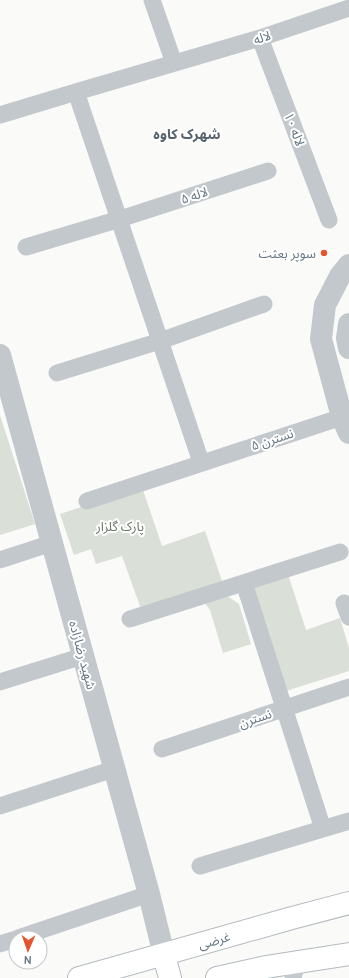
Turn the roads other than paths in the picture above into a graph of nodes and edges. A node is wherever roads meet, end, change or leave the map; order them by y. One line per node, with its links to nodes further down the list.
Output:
1 (152, 0): 4 (street)
2 (349, 8): 3 (street, لاله)
3 (260, 38): 4 (street, لاله); 9 (street, لاله ۱۰)
4 (174, 63): 5 (street, لاله)
5 (76, 92): 6 (street, لاله); 8 (street)
6 (0, 115)
7 (268, 170): 8 (street, لاله ۵)
8 (120, 220): 10 (street, لاله ۵); 14 (street)
9 (329, 220)
10 (26, 247)
11 (349, 265): 19 (street)
12 (264, 304): 14 (street)
13 (349, 324): 15 (street)
14 (160, 341): 17 (street); 20 (street)
15 (349, 348)
16 (0, 355): 18 (street, شهید رضازاده)
17 (57, 373)
18 (6, 400): 22 (street, شهید رضازاده)
19 (346, 425): 20 (street, نسترن ۵)
20 (201, 462): 21 (street, نسترن ۵)
21 (87, 501)
22 (52, 543): 24 (street); 27 (street, شهید رضازاده)
23 (340, 552): 25 (street)
24 (0, 560)
25 (244, 583): 26 (street); 30 (street)
26 (130, 619)
27 (83, 656): 28 (street); 32 (street, شهید رضازاده)
28 (0, 682)
29 (349, 687): 30 (street, نسترن)
30 (284, 708): 31 (street, نسترن); 35 (street)
31 (162, 749)
32 (114, 769): 33 (street); 37 (street, شهید رضازاده)
33 (0, 806)
34 (349, 821): 35 (street)
35 (323, 829): 36 (street)
36 (200, 866)
37 (149, 894): 39 (street); 41 (street, شهید رضازاده)
38 (349, 904): 41 (main road, غرضی)
39 (41, 930)
40 (349, 954): 42 (main road)
41 (164, 955): 43 (main road, غرضی); 44 (main road)
42 (295, 970): 45 (main road)
43 (79, 978)
44 (170, 978)
45 (217, 978)

